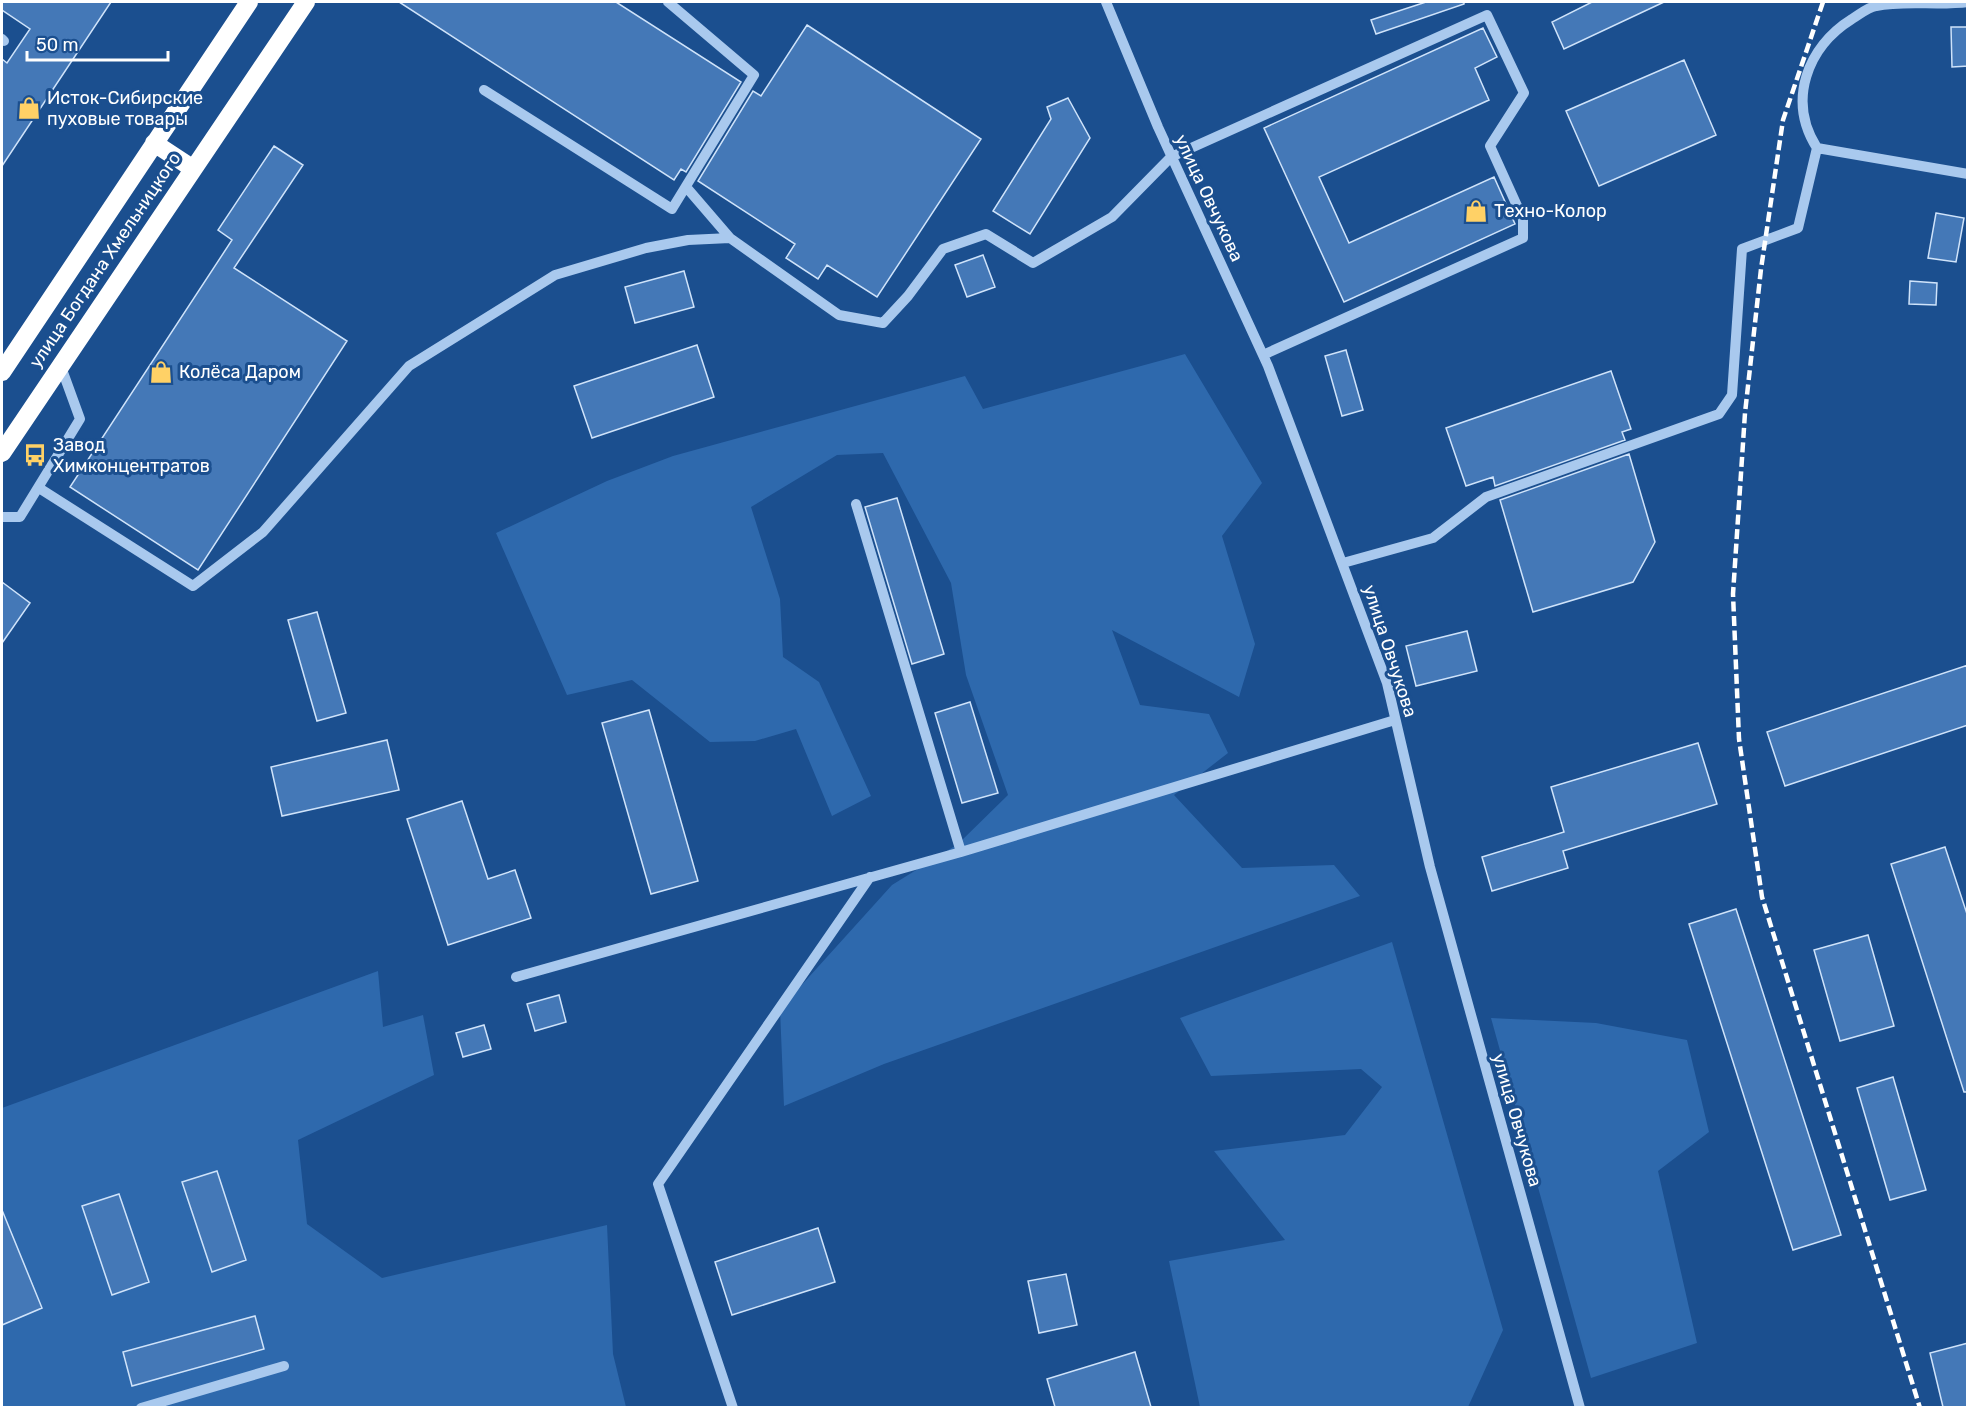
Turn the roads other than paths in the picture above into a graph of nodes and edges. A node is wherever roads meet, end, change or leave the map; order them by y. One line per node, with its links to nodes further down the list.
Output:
1 (249, 2): 7 (highway, улица Богдана Хмельницкого)
2 (306, 2): 10 (highway, улица Богдана Хмельницкого)
3 (668, 2): 12 (street)
4 (1106, 2): 9 (street, улица Овчукова)
5 (1968, 2): 8 (street)
6 (484, 90): 12 (street)
7 (154, 143): 10 (highway); 16 (highway, улица Богдана Хмельницкого)
8 (1817, 148): 11 (street); 21 (street)
9 (1172, 157): 13 (street); 14 (street, улица Овчукова); 14 (street)
10 (192, 168): 15 (highway, улица Богдана Хмельницкого)
11 (1968, 174)
12 (687, 188): 13 (street)
13 (730, 238): 18 (street)
14 (1263, 355): 21 (street, улица Овчукова)
15 (60, 364): 17 (highway, улица Богдана Хмельницкого); 18 (street)
16 (2, 372)
17 (2, 453)
18 (39, 488): 20 (street)
19 (856, 504): 23 (street)
20 (2, 517)
21 (1343, 563): 22 (street, улица Овчукова)
22 (1395, 720): 23 (street); 29 (street, улица Овчукова)
23 (961, 852): 24 (street)
24 (870, 877): 25 (street); 28 (street)
25 (516, 977)
26 (284, 1366): 27 (street)
27 (141, 1407)
28 (733, 1407)
29 (1580, 1407)

